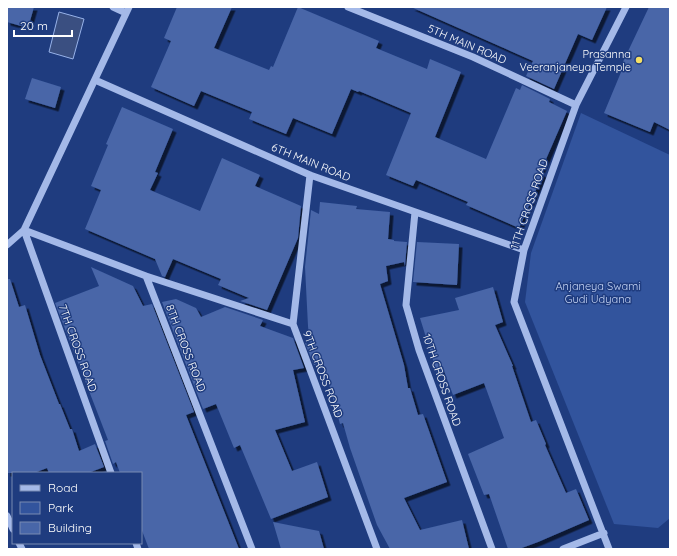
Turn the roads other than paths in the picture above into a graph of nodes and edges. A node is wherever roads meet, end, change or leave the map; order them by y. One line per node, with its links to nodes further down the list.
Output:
1 (113, 7): 4 (street)
2 (348, 7): 6 (street, 5TH MAIN ROAD)
3 (626, 7): 6 (street, 11TH CROSS ROAD)
4 (128, 10): 5 (street)
5 (95, 80): 7 (street, 6TH MAIN ROAD); 9 (street)
6 (576, 105): 11 (street, 11TH CROSS ROAD)
7 (310, 175): 8 (street, 6TH MAIN ROAD); 13 (street, 9TH CROSS ROAD)
8 (415, 212): 11 (street, 6TH MAIN ROAD); 20 (street, 10TH CROSS ROAD)
9 (24, 230): 10 (street); 12 (street); 14 (street, 7TH CROSS ROAD)
10 (7, 245)
11 (524, 250): 17 (street, 11TH CROSS ROAD)
12 (146, 276): 13 (street); 18 (street, 8TH CROSS ROAD)
13 (293, 324): 19 (street, 9TH CROSS ROAD)
14 (111, 472)
15 (7, 516): 16 (street)
16 (12, 527)
17 (604, 533): 21 (street); 22 (street, 11TH CROSS ROAD)
18 (252, 549)
19 (377, 549)
20 (492, 549)
21 (563, 549)
22 (609, 549)

